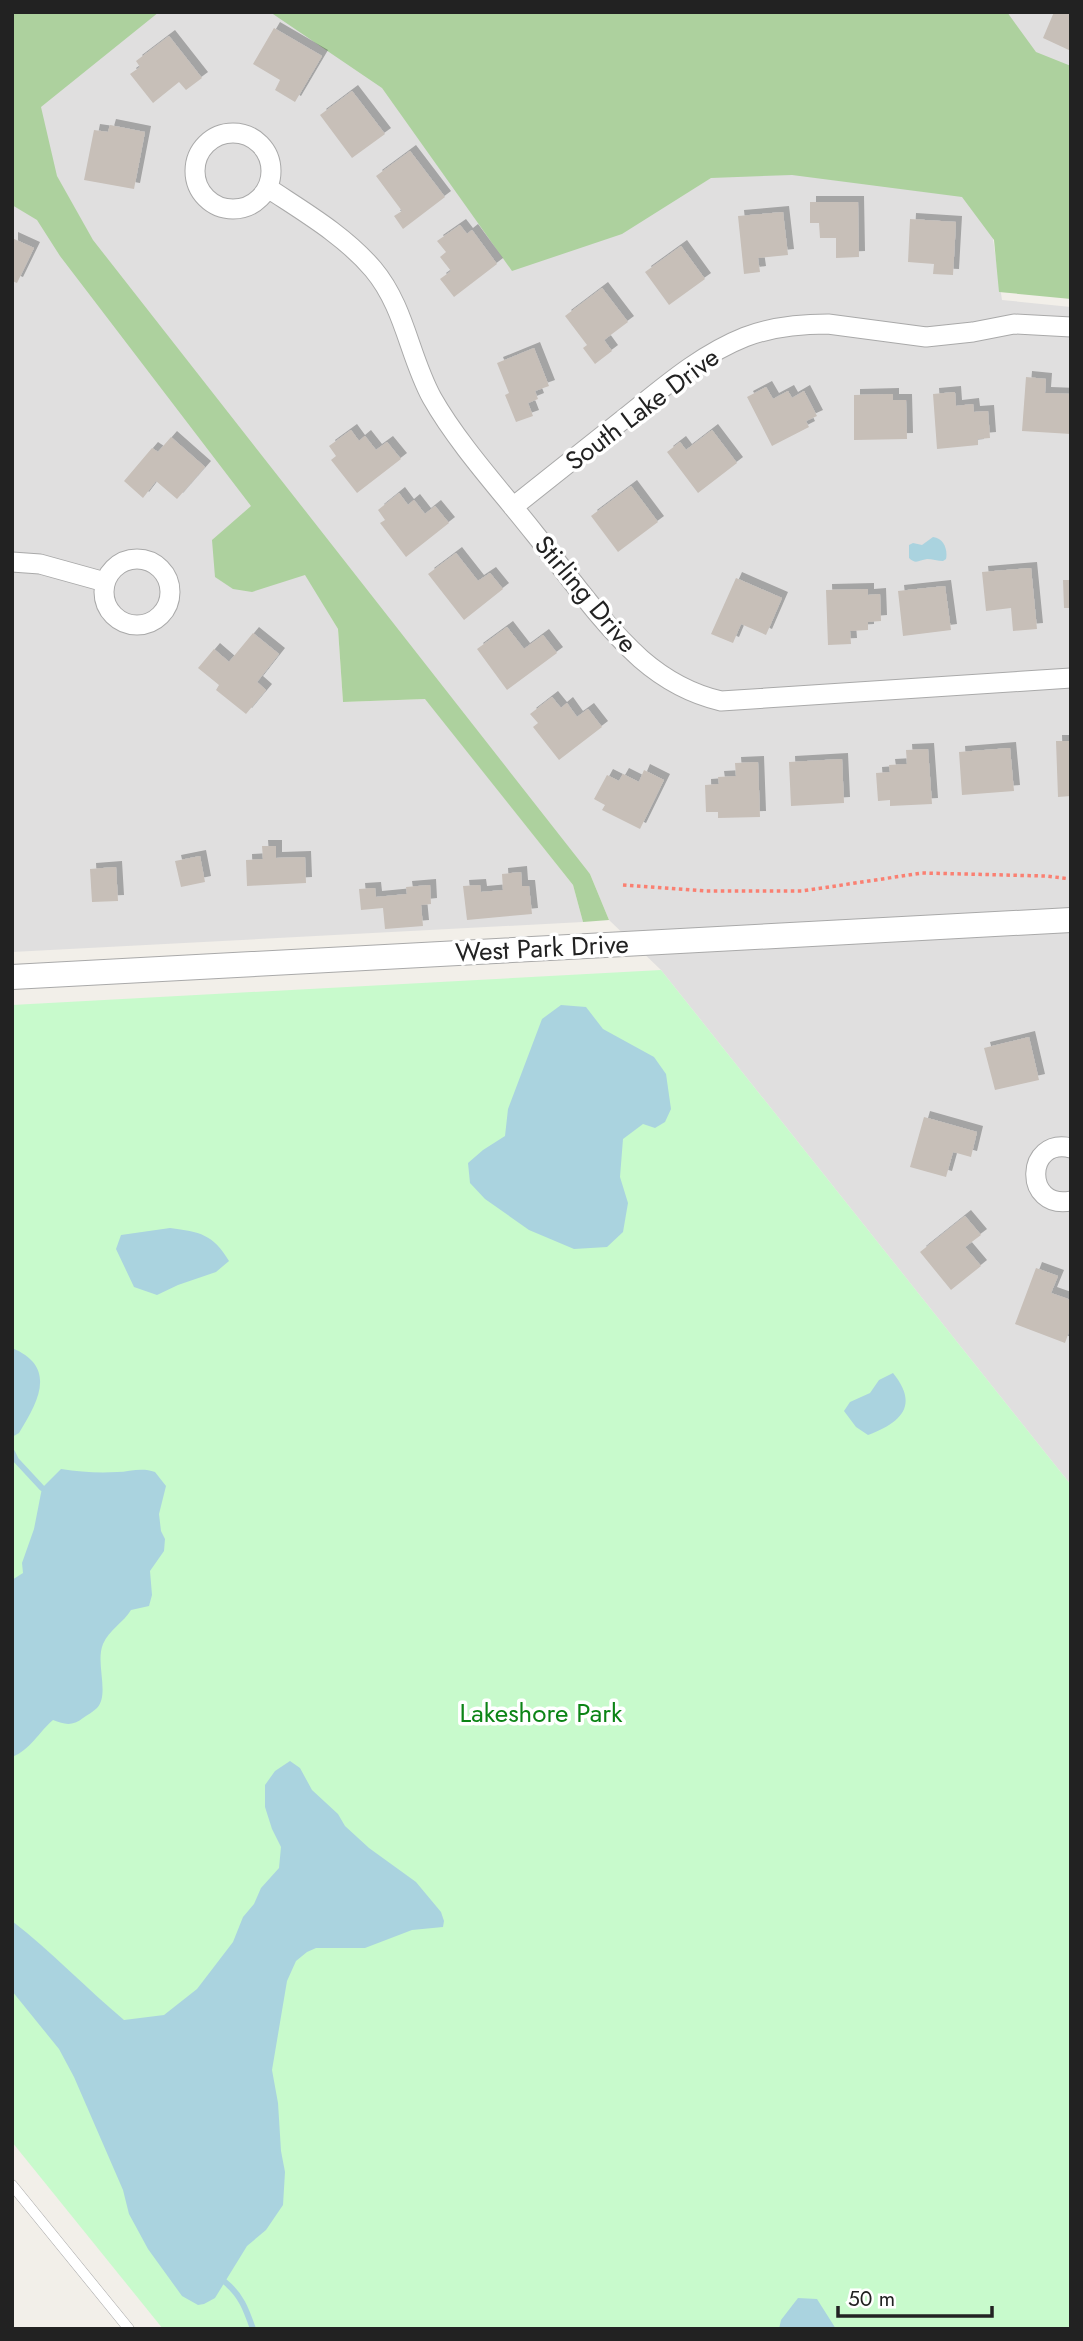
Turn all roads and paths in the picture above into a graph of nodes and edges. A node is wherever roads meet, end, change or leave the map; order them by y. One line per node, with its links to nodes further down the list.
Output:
1 (268, 188): 3 (street, Stirling Drive)
2 (1071, 327): 3 (street, South Lake Drive)
3 (513, 507): 6 (street, Stirling Drive)
4 (12, 562): 5 (street)
5 (105, 582)
6 (1071, 678)
7 (1071, 879): 8 (path)
8 (623, 885)
9 (1071, 920): 10 (street, West Park Drive)
10 (12, 977)
11 (1071, 1148): 12 (street)
12 (1071, 1200)
13 (12, 2185): 14 (lane)
14 (129, 2329)

